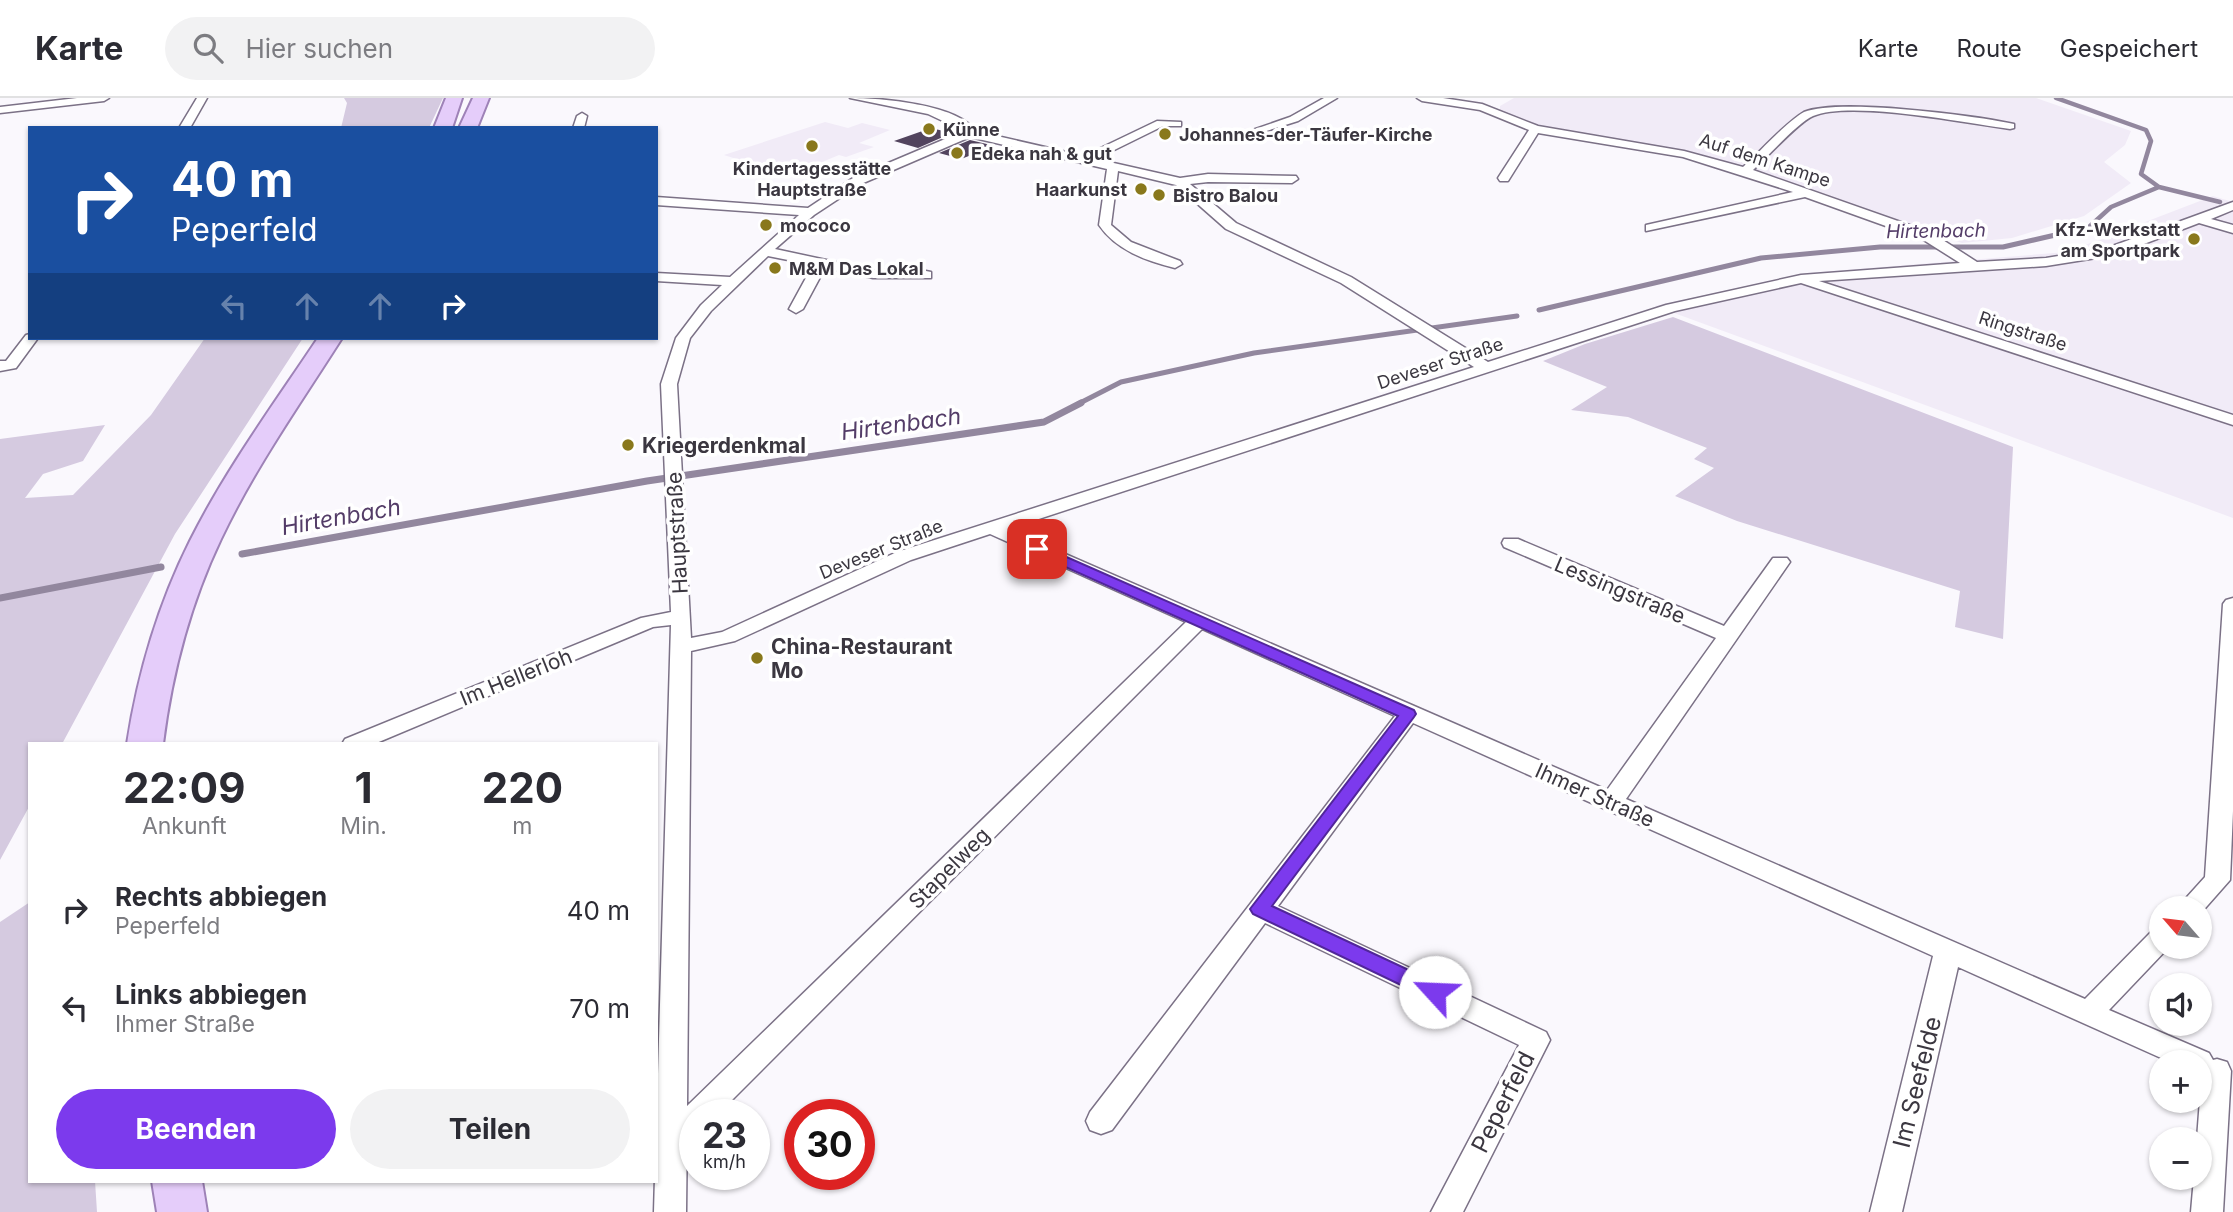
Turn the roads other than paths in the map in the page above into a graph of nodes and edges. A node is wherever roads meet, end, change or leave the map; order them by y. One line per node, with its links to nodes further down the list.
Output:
1 (104, 98): 12 (street)
2 (202, 98): 15 (street)
3 (454, 98): 16 (main road)
4 (481, 98): 17 (main road)
5 (855, 98): 10 (street)
6 (927, 98): 10 (street)
7 (1332, 98): 22 (street)
8 (1422, 98): 11 (street, Auf dem Kampe)
9 (1500, 98): 11 (street)
10 (904, 107): 21 (street)
11 (1482, 107): 20 (street, Auf dem Kampe)
12 (0, 110)
13 (582, 116): 18 (street)
14 (1177, 124): 23 (street)
15 (185, 126)
16 (444, 126)
17 (469, 126)
18 (579, 126)
19 (2010, 126): 25 (street)
20 (1535, 129): 25 (street, Auf dem Kampe); 26 (street)
21 (969, 133): 23 (street); 32 (street, Hauptstraße)
22 (1244, 135)
23 (1085, 160): 24 (street)
24 (1113, 167): 28 (street); 38 (street)
25 (1745, 171): 29 (street, Auf dem Kampe)
26 (1504, 178)
27 (1292, 179): 28 (street)
28 (1180, 182): 48 (street)
29 (1805, 193): 34 (street); 39 (street, Auf dem Kampe)
30 (658, 201): 32 (street)
31 (2233, 206): 33 (street, Deveser Straße)
32 (810, 212): 36 (street, Hauptstraße)
33 (2202, 220): 35 (street); 39 (street, Deveser Straße)
34 (1651, 228)
35 (2233, 229)
36 (765, 251): 37 (street); 43 (street, Hauptstraße)
37 (821, 262): 40 (street); 44 (street)
38 (1175, 264)
39 (1971, 264): 42 (street, Deveser Straße)
40 (926, 275)
41 (658, 277): 43 (street)
42 (1801, 279): 48 (street, Deveser Straße); 49 (street, Ringstraße)
43 (733, 281): 54 (street, Hauptstraße)
44 (796, 309)
45 (30, 340): 47 (street)
46 (329, 340): 59 (main road)
47 (0, 366)
48 (1487, 368): 50 (street, Deveser Straße)
49 (2233, 420)
50 (991, 528): 55 (street, Ihmer Straße); 57 (street, Deveser Straße)
51 (1511, 543): 56 (street, Lessingstraße)
52 (1780, 562): 56 (street)
53 (2233, 604): 62 (street)
54 (681, 617): 57 (street, Hauptstraße); 60 (street, Im Hellerloh)
55 (1200, 620): 58 (street, Ihmer Straße); 69 (street, Stapelweg)
56 (1729, 636): 61 (street)
57 (680, 647): 73 (street, Hauptstraße)
58 (1408, 714): 61 (street, Ihmer Straße); 64 (street)
59 (145, 742)
60 (358, 742)
61 (1611, 802): 65 (street, Ihmer Straße)
62 (2225, 882): 63 (street)
63 (2206, 896)
64 (1260, 909): 71 (street); 77 (street, Peperfeld)
65 (1948, 951): 67 (street, Ihmer Straße); 78 (street, Im Seefelde)
66 (2149, 951): 67 (street)
67 (2090, 1013): 68 (street, Ihmer Straße)
68 (2172, 1050)
69 (713, 1099)
70 (2210, 1113): 79 (street)
71 (1101, 1121)
72 (679, 1133): 73 (street, Stapelweg)
73 (673, 1139): 76 (street, Hauptstraße)
74 (177, 1183): 75 (main road)
75 (182, 1212)
76 (670, 1212)
77 (1447, 1212)
78 (1886, 1212)
79 (2207, 1212)

